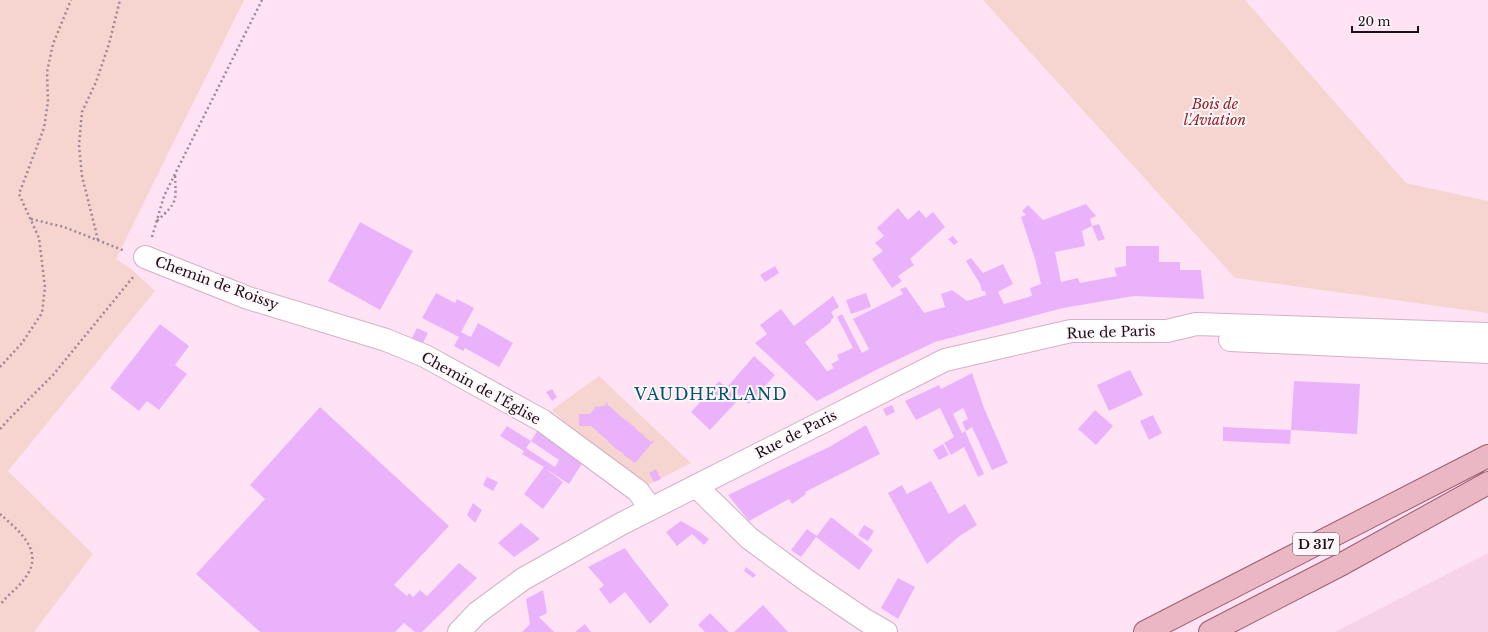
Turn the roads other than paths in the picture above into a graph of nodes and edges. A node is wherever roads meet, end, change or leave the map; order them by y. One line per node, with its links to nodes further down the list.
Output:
1 (145, 257): 2 (street, Chemin de Roissy)
2 (288, 310): 9 (street, Chemin de l'Église)
3 (1167, 331): 4 (street, Rue de Paris); 5 (street, Rue de Paris); 8 (street, Rue de Paris)
4 (1488, 334)
5 (1488, 352)
6 (1488, 456): 12 (main road, D 317)
7 (1488, 483): 13 (main road, D 317)
8 (696, 486): 9 (street, Rue de Paris); 11 (street)
9 (651, 509): 10 (street, Rue de Paris)
10 (459, 632)
11 (886, 632)
12 (1145, 632)
13 (1210, 632)

